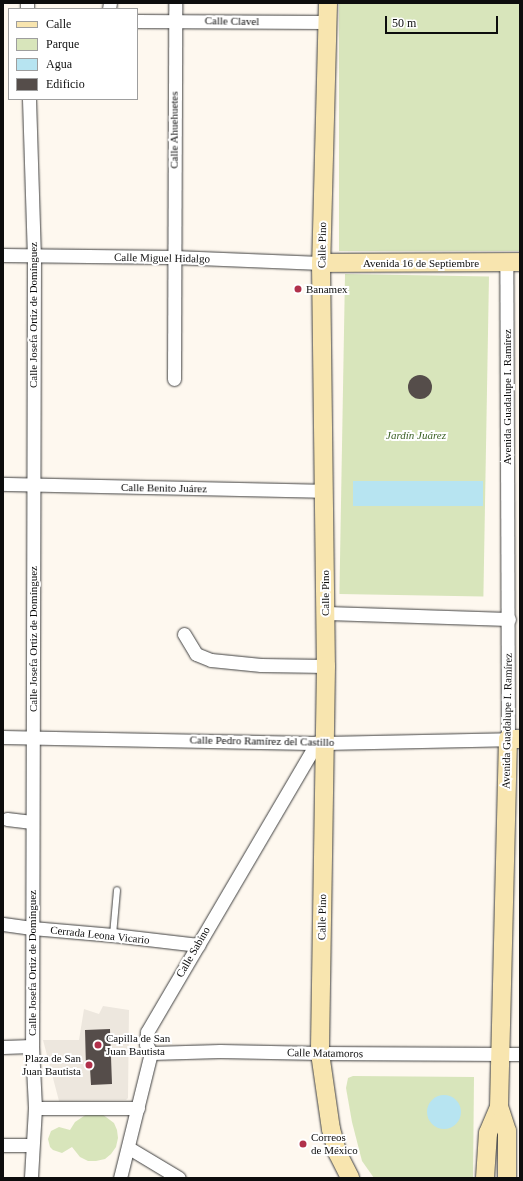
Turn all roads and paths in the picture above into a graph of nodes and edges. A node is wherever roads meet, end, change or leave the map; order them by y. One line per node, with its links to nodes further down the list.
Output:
1 (175, 3): 3 (street, Calle Ahuehuetes)
2 (328, 3): 5 (street, Calle Pino)
3 (174, 20): 4 (street, Calle Clavel); 5 (street, Calle Clavel); 9 (street, Calle Ahuehuetes)
4 (138, 21)
5 (327, 22): 11 (street, Calle Pino)
6 (29, 100): 8 (street, Calle Josefa Ortiz de Domínguez)
7 (3, 255): 8 (street, Calle Miguel Hidalgo)
8 (34, 255): 9 (street, Calle Miguel Hidalgo); 14 (street, Calle Josefa Ortiz de Domínguez)
9 (174, 258): 11 (street, Calle Miguel Hidalgo); 12 (street, Calle Ahuehuetes)
10 (513, 262): 11 (street, Avenida 16 de Septiembre); 17 (street, Avenida Guadalupe I. Ramírez)
11 (321, 263): 15 (street, Calle Pino)
12 (174, 379)
13 (3, 484): 14 (street, Calle Benito Juárez)
14 (33, 484): 15 (street, Calle Benito Juárez); 21 (street, Calle Josefa Ortiz de Domínguez)
15 (325, 491): 16 (street, Calle Pino)
16 (326, 613): 17 (street); 19 (street, Calle Pino)
17 (509, 619): 22 (street, Avenida Guadalupe I. Ramírez)
18 (184, 634): 19 (street)
19 (326, 666): 23 (street, Calle Pino)
20 (3, 737): 21 (street, Calle Pedro Ramírez del Castillo)
21 (33, 737): 23 (street, Calle Pedro Ramírez del Castillo); 25 (street, Calle Josefa Ortiz de Domínguez)
22 (514, 739): 23 (street, Calle Pedro Ramírez del Castillo); 35 (street, Avenida Guadalupe I. Ramírez)
23 (320, 743): 30 (street, Calle Sabino); 34 (street, Calle Pino)
24 (7, 819): 25 (street)
25 (32, 822): 28 (street, Calle Josefa Ortiz de Domínguez)
26 (117, 890): 29 (lane)
27 (3, 924): 28 (street, Cerrada Leona Vicario)
28 (32, 928): 29 (street, Cerrada Leona Vicario); 31 (street, Calle Josefa Ortiz de Domínguez)
29 (113, 935): 30 (street, Cerrada Leona Vicario)
30 (198, 945): 33 (street, Calle Sabino)
31 (32, 1046): 32 (street); 38 (street, Calle Josefa Ortiz de Domínguez)
32 (3, 1047)
33 (151, 1053): 34 (street, Calle Matamoros); 39 (street, Calle Sabino)
34 (320, 1054): 35 (street, Calle Matamoros); 46 (street, Calle Pino)
35 (500, 1054): 36 (street, Calle Matamoros); 37 (street, Avenida Guadalupe I. Ramírez)
36 (520, 1054)
37 (499, 1107): 47 (street); 48 (street, Avenida Guadalupe I. Ramírez)
38 (35, 1108): 39 (street); 41 (street, Calle Josefa Ortiz de Domínguez)
39 (138, 1108): 42 (street, Calle Sabino)
40 (3, 1145): 41 (street)
41 (32, 1145): 43 (street, Calle Josefa Ortiz de Domínguez)
42 (128, 1148): 44 (street, Calle Sabino); 45 (street)
43 (31, 1178)
44 (120, 1178)
45 (179, 1178)
46 (350, 1178)
47 (485, 1178)
48 (507, 1178)

